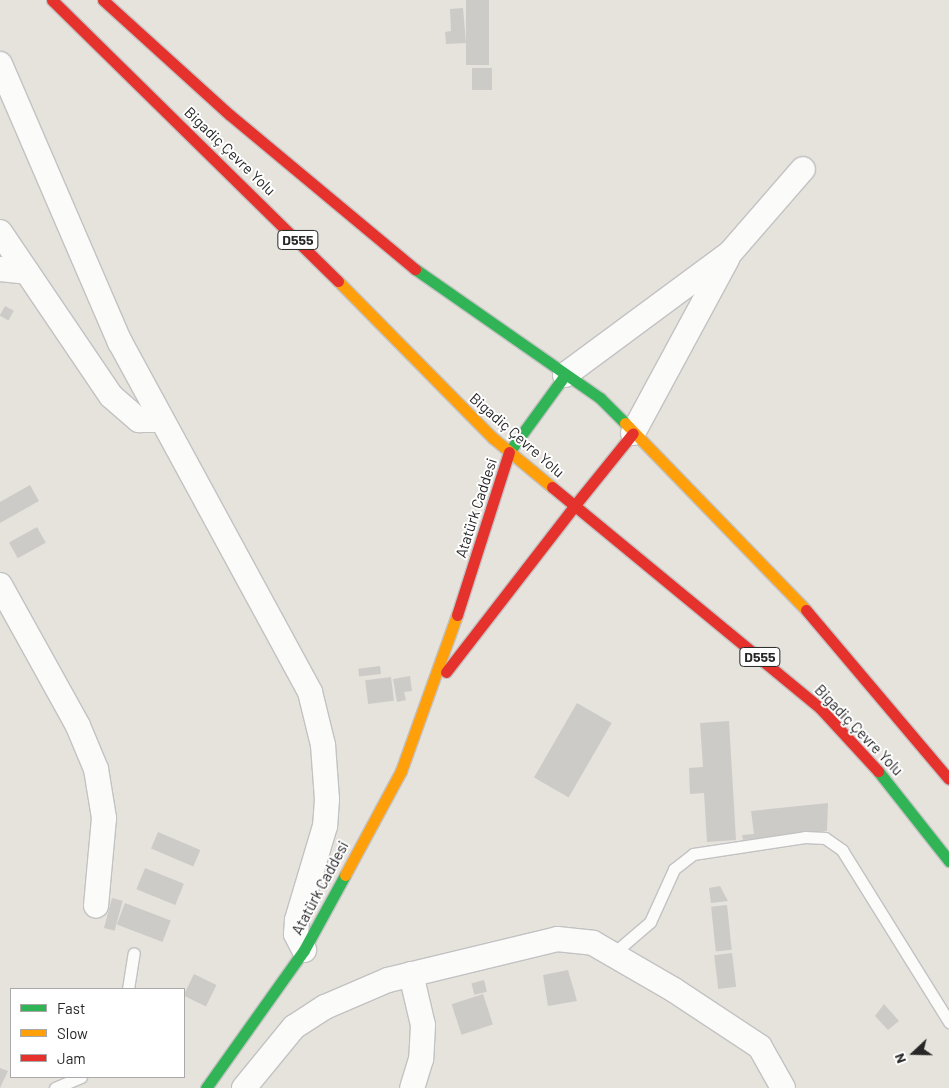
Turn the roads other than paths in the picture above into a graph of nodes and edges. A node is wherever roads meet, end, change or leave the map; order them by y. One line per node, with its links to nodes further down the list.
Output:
1 (52, 0): 12 (main road, Bigadiç Çevre Yolu / D555)
2 (104, 0): 9 (main road, Bigadiç Çevre Yolu)
3 (0, 64): 10 (street)
4 (803, 169): 6 (street)
5 (0, 232): 8 (street)
6 (730, 253): 9 (street); 11 (street)
7 (0, 269): 8 (street)
8 (27, 272): 10 (street)
9 (565, 376): 11 (main road, Bigadiç Çevre Yolu); 12 (main road, Atatürk Caddesi)
10 (161, 420): 19 (street)
11 (633, 433): 13 (main road, Atatürk Caddesi); 16 (main road, Bigadiç Çevre Yolu)
12 (509, 452): 13 (main road, Bigadiç Çevre Yolu / D555); 15 (main road, Atatürk Caddesi)
13 (575, 505): 15 (main road, Atatürk Caddesi); 17 (main road, Bigadiç Çevre Yolu / D555)
14 (0, 584): 18 (street)
15 (434, 687): 19 (main road, Atatürk Caddesi)
16 (949, 779)
17 (949, 861)
18 (96, 906)
19 (304, 950): 27 (main road, Atatürk Caddesi)
20 (615, 952): 22 (street); 24 (lane); 30 (street)
21 (134, 953): 23 (lane)
22 (411, 974): 28 (street); 29 (street)
23 (128, 988)
24 (949, 1022)
25 (79, 1078): 26 (lane)
26 (55, 1088)
27 (206, 1088)
28 (244, 1088)
29 (412, 1088)
30 (783, 1088)

